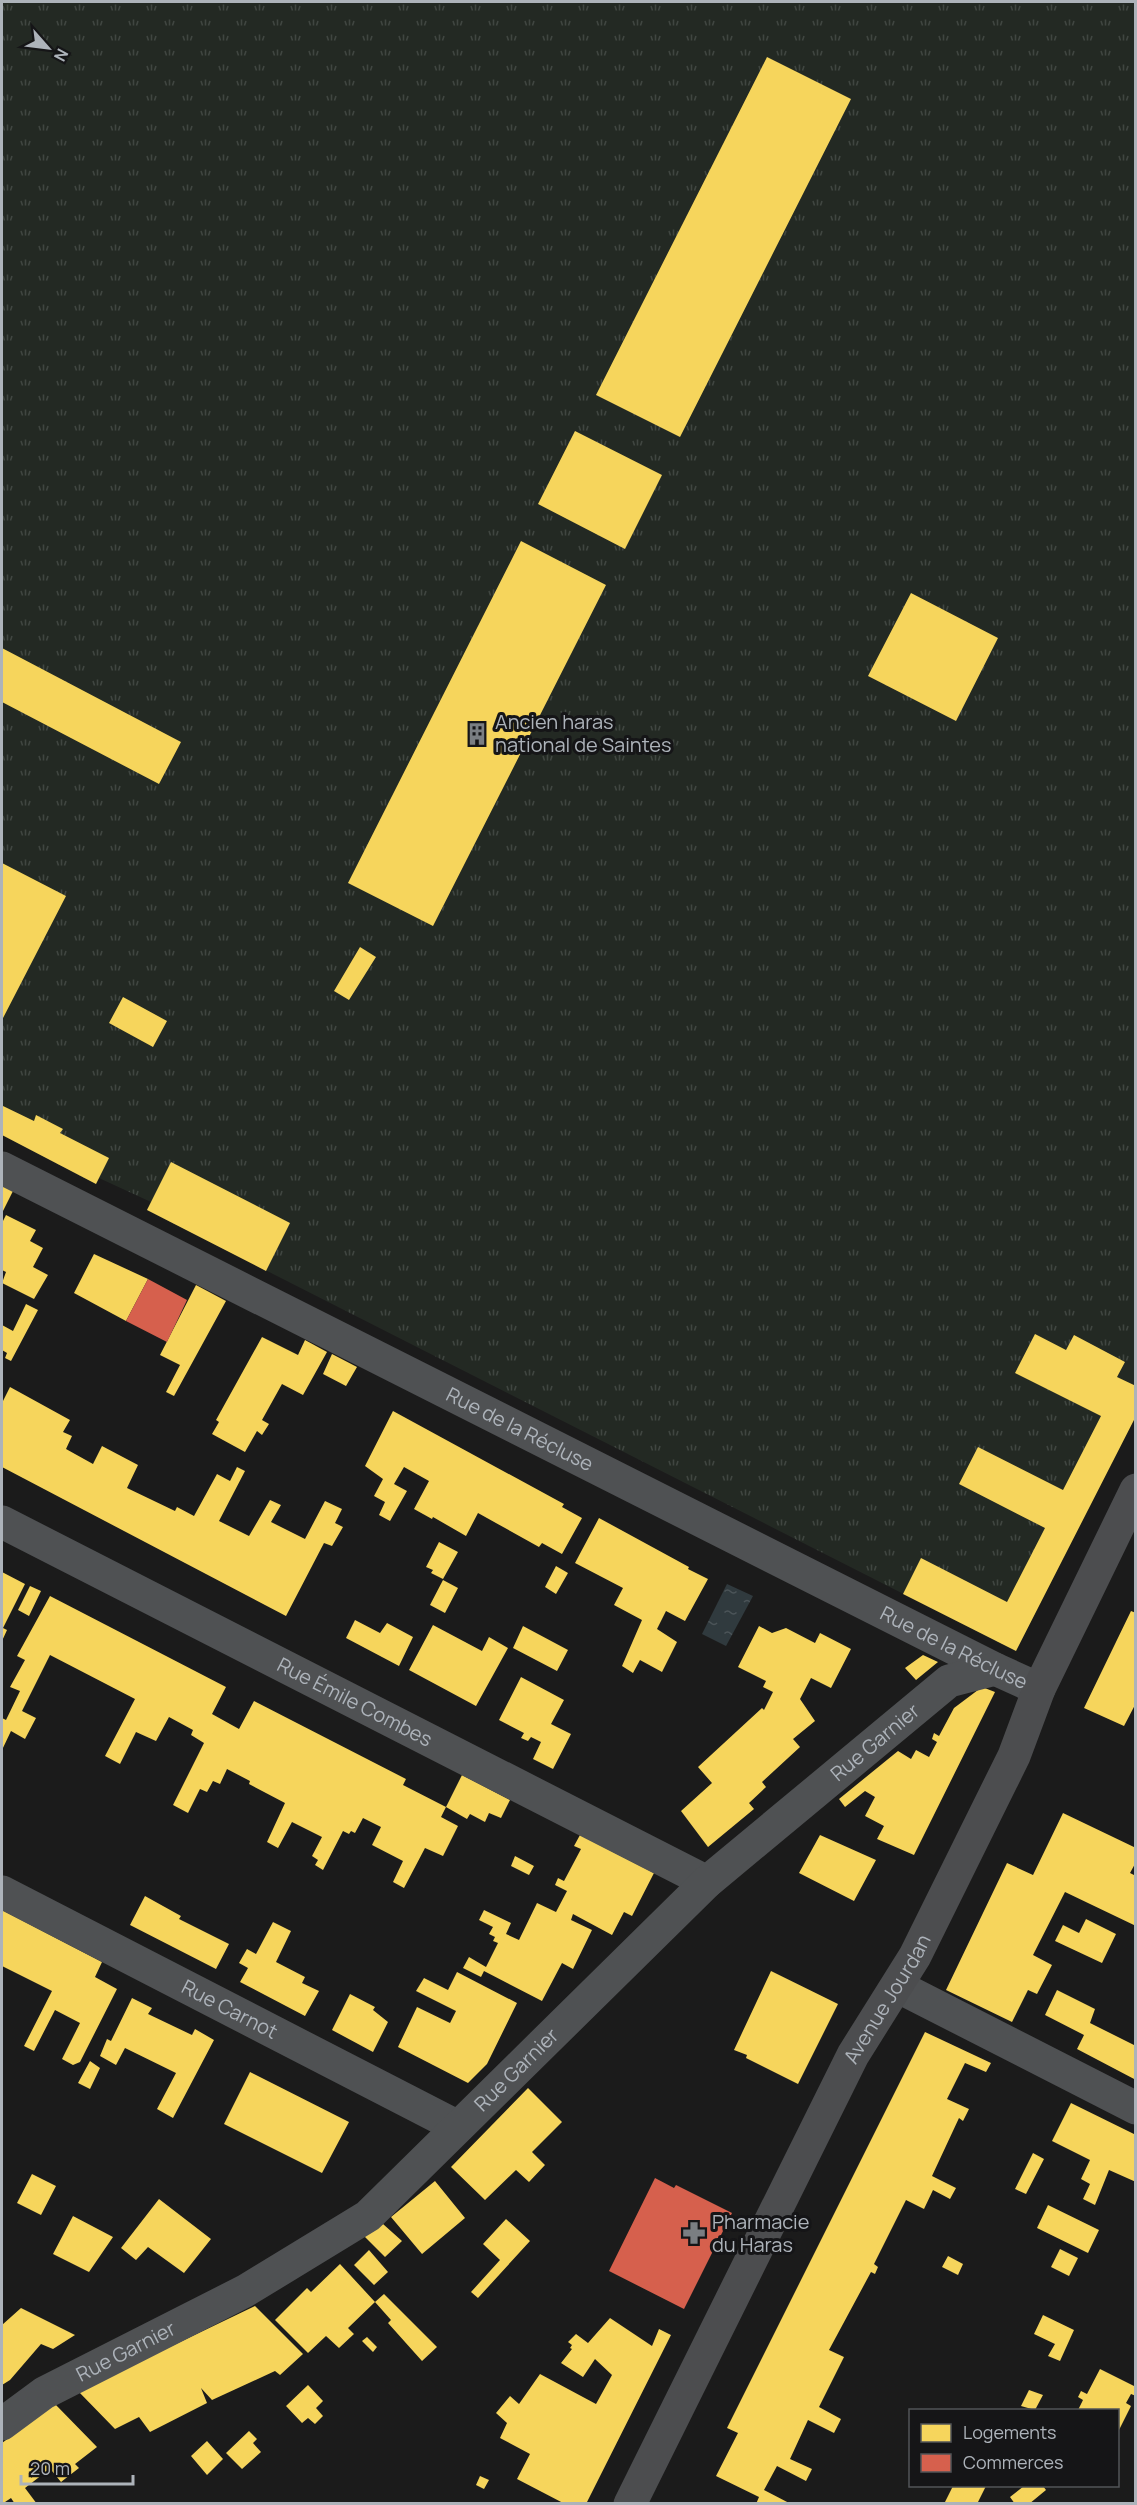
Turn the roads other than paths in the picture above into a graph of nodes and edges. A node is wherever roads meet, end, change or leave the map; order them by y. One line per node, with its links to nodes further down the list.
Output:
1 (2, 1168): 4 (street, Rue de la Récluse)
2 (1136, 1490): 5 (main road, Avenue Jourdan)
3 (2, 1522): 6 (street, Rue Émile Combes)
4 (995, 1669): 5 (street, Rue de la Récluse); 6 (street, Rue Garnier)
5 (1040, 1689): 8 (main road, Avenue Jourdan)
6 (707, 1882): 10 (street, Rue Garnier)
7 (2, 1892): 10 (street, Rue Carnot)
8 (897, 1986): 9 (street); 12 (main road, Avenue Jourdan)
9 (1136, 2108)
10 (458, 2127): 11 (street, Rue Garnier)
11 (2, 2424)
12 (630, 2504)

